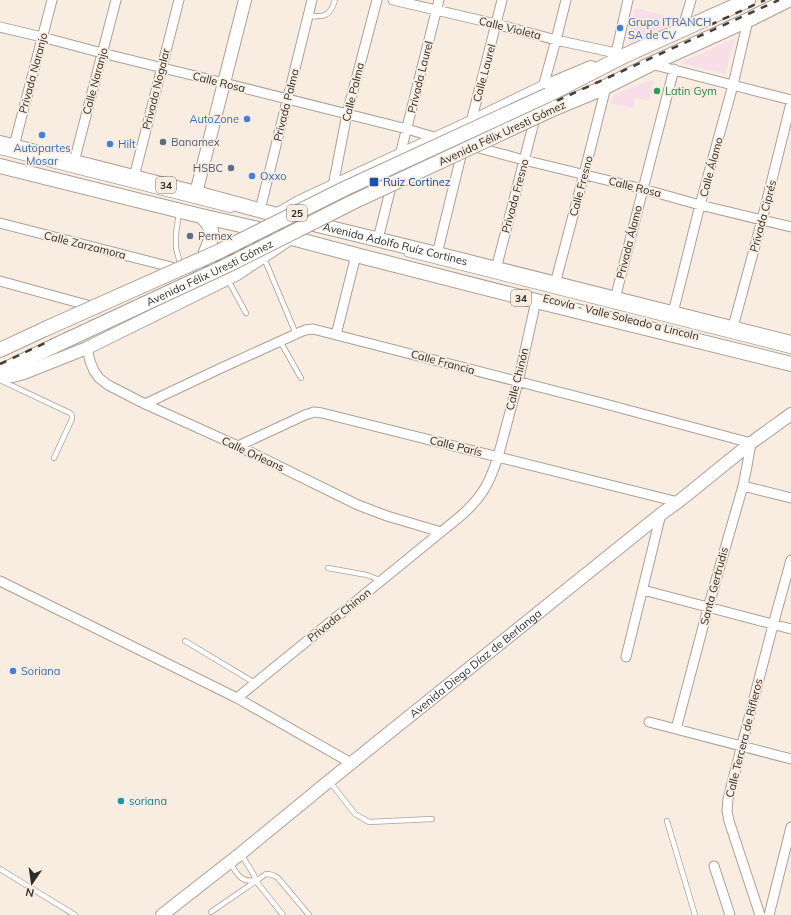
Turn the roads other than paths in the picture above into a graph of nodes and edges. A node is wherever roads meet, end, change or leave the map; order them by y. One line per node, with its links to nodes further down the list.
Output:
1 (52, 0): 22 (street, Privada Naranjo)
2 (116, 0): 24 (street, Calle Naranjo)
3 (179, 0): 27 (street, Privada Nogalar)
4 (244, 0): 29 (street)
5 (312, 0): 17 (street, Privada Palma)
6 (335, 0): 17 (lane)
7 (377, 0): 36 (street, Calle Palma)
8 (393, 0): 16 (street, Calle Violeta)
9 (439, 0): 16 (street, Privada Laurel)
10 (502, 0): 19 (street, Calle Laurel)
11 (566, 0): 23 (street)
12 (628, 0): 25 (street)
13 (690, 0): 21 (street)
14 (748, 0): 21 (main road, Avenida Félix Uresti Gómez / 25)
15 (788, 0): 18 (main road, Avenida Félix Uresti Gómez / 25)
16 (437, 10): 19 (street, Calle Violeta); 39 (street, Privada Laurel)
17 (308, 16): 33 (street, Privada Palma)
18 (748, 20): 26 (main road, Avenida Félix Uresti Gómez / 25); 30 (street, Calle Álamo)
19 (496, 24): 23 (street, Calle Violeta); 37 (street, Calle Laurel)
20 (0, 27): 22 (street, Calle Rosa)
21 (682, 30): 25 (main road, Avenida Félix Uresti Gómez / 25)
22 (42, 37): 24 (street, Calle Rosa); 42 (street, Privada Naranjo)
23 (556, 40): 25 (street, Calle Violeta); 32 (street)
24 (102, 53): 27 (street, Calle Rosa); 48 (street, Calle Naranjo)
25 (621, 54): 32 (main road, Avenida Félix Uresti Gómez / 25)
26 (651, 64): 28 (street); 31 (main road, Avenida Félix Uresti Gómez / 25)
27 (162, 67): 29 (street, Calle Rosa); 51 (street, Privada Nogalar)
28 (674, 69): 30 (street); 53 (street, Privada Álamo)
29 (224, 84): 33 (street, Calle Rosa); 55 (street)
30 (733, 85): 34 (street); 56 (street, Calle Álamo)
31 (603, 88): 38 (street); 50 (street, Calle Fresno); 96 (main road, Avenida Félix Uresti Gómez / 25, bridge)
32 (545, 91): 37 (street); 91 (main road, Avenida Félix Uresti Gómez / 25, bridge)
33 (288, 99): 36 (street, Calle Rosa); 61 (street, Privada Palma)
34 (791, 100)
35 (791, 104): 62 (street, Privada Ciprés)
36 (347, 114): 39 (street, Calle Rosa); 52 (street, Calle Palma)
37 (471, 122): 40 (street)
38 (534, 122): 43 (street); 47 (street, Privada Fresno)
39 (407, 129): 40 (street, Calle Rosa); 45 (street, Privada Laurel)
40 (437, 138): 45 (street)
41 (0, 143): 42 (main road, Avenida Adolfo Ruíz Cortines / 34)
42 (14, 146): 48 (main road, Avenida Adolfo Ruíz Cortines / 34)
43 (479, 148): 46 (street); 47 (street, Calle Rosa)
44 (0, 152): 58 (lane)
45 (400, 155): 52 (street)
46 (461, 156): 54 (street); 73 (street)
47 (524, 160): 50 (street, Calle Rosa); 76 (street, Privada Fresno)
48 (74, 162): 51 (main road, Avenida Adolfo Ruíz Cortines / 34)
49 (0, 166): 57 (main road, Avenida Adolfo Ruíz Cortines / 34)
50 (584, 174): 53 (street, Calle Rosa); 79 (street, Calle Fresno)
51 (134, 177): 55 (main road, Avenida Adolfo Ruíz Cortines / 34)
52 (333, 186): 60 (street); 61 (street)
53 (642, 189): 56 (street, Calle Rosa); 80 (street, Privada Álamo)
54 (390, 191): 60 (street); 68 (street)
55 (196, 193): 61 (main road, Avenida Adolfo Ruíz Cortines / 34)
56 (700, 205): 62 (street, Calle Rosa); 84 (street, Calle Álamo)
57 (180, 211): 59 (main road, Avenida Adolfo Ruíz Cortines / 34); 75 (lane)
58 (239, 212)
59 (203, 214): 61 (main road, Avenida Adolfo Ruíz Cortines / 34); 70 (main road)
60 (338, 216): 65 (street)
61 (264, 219): 64 (lane); 65 (main road, Avenida Adolfo Ruíz Cortines / 34); 67 (main road, Avenida Adolfo Ruíz Cortines / 34); 69 (street)
62 (762, 220): 66 (street, Calle Rosa); 86 (street, Privada Ciprés)
63 (0, 223): 75 (street, Calle Zarzamora)
64 (289, 224)
65 (314, 227): 67 (street); 68 (main road, Avenida Adolfo Ruíz Cortines / 34)
66 (791, 227)
67 (295, 233): 71 (main road, Avenida Adolfo Ruíz Cortines / 34); 74 (street)
68 (378, 239): 73 (main road, Avenida Adolfo Ruíz Cortines / 34)
69 (225, 242): 70 (street); 77 (street)
70 (206, 252): 75 (street)
71 (357, 253): 81 (main road, Avenida Adolfo Ruíz Cortines / 34); 88 (street)
72 (407, 254): 93 (lane)
73 (437, 254): 76 (main road, Avenida Adolfo Ruíz Cortines / 34)
74 (263, 257): 77 (street); 87 (lane)
75 (176, 265): 82 (street)
76 (496, 269): 79 (main road, Avenida Adolfo Ruíz Cortines / 34)
77 (232, 276): 83 (lane); 92 (street)
78 (0, 282): 82 (street)
79 (555, 284): 80 (main road, Avenida Adolfo Ruíz Cortines / 34)
80 (615, 299): 84 (main road, Avenida Adolfo Ruíz Cortines / 34)
81 (536, 301): 95 (main road, Avenida Adolfo Ruíz Cortines / 34); 100 (street, Calle Chinón)
82 (87, 305): 91 (street)
83 (246, 313)
84 (673, 313): 86 (main road, Avenida Adolfo Ruíz Cortines / 34)
85 (636, 320): 94 (lane, Ecovía - Valle Soleado a Lincoln)
86 (733, 328): 90 (main road, Avenida Adolfo Ruíz Cortines / 34)
87 (296, 334): 88 (street, Calle Francia); 89 (street, Calle Francia)
88 (336, 335): 100 (street, Calle Francia)
89 (280, 341): 98 (lane); 101 (street, Calle Francia)
90 (791, 342)
91 (7, 346)
92 (87, 348): 97 (street); 101 (street, Calle Orleans)
93 (791, 351)
94 (791, 359)
95 (791, 364)
96 (0, 372)
97 (0, 376)
98 (301, 378)
99 (0, 380): 106 (lane)
100 (518, 382): 103 (street, Calle Francia); 105 (street, Calle Chinón)
101 (145, 404): 104 (street, Calle Orleans)
102 (791, 414): 103 (street, Avenida Diego Díaz de Berlanga)
103 (751, 443): 107 (street, Santa Gertrudis); 109 (street, Avenida Diego Díaz de Berlanga)
104 (238, 446): 105 (street, Calle París); 111 (street, Calle Orleans)
105 (498, 457): 109 (street, Calle París); 111 (street, Calle Chinón)
106 (54, 458)
107 (742, 486): 108 (street); 117 (street, Santa Gertrudis)
108 (791, 498)
109 (678, 502): 110 (street, Avenida Diego Díaz de Berlanga)
110 (661, 514): 116 (street); 128 (street, Avenida Diego Díaz de Berlanga)
111 (442, 532): 115 (street, Privada Chinon)
112 (791, 560): 118 (street, Calle Tercera de Rifleros)
113 (328, 568): 115 (lane)
114 (0, 581): 123 (street)
115 (382, 581): 122 (street, Privada Chinon)
116 (643, 590): 117 (street); 121 (street)
117 (708, 608): 118 (street); 125 (street, Santa Gertrudis)
118 (773, 625): 119 (street); 126 (street, Calle Tercera de Rifleros)
119 (791, 629)
120 (185, 641): 122 (lane)
121 (626, 657)
122 (255, 683): 123 (street, Privada Chinon)
123 (237, 698): 128 (street)
124 (649, 722): 125 (street)
125 (676, 729): 126 (street)
126 (742, 746): 127 (street); 145 (street, Calle Tercera de Rifleros)
127 (791, 759)
128 (351, 763): 129 (street, Avenida Diego Díaz de Berlanga)
129 (329, 781): 130 (lane); 133 (street, Avenida Diego Díaz de Berlanga)
130 (432, 819)
131 (667, 822): 143 (lane)
132 (791, 827): 146 (street)
133 (240, 854): 134 (street, Avenida Diego Díaz de Berlanga); 137 (lane)
134 (229, 862): 137 (lane); 140 (street, Avenida Diego Díaz de Berlanga)
135 (714, 866): 144 (street)
136 (0, 869): 139 (lane)
137 (256, 881): 138 (lane); 141 (lane); 142 (lane)
138 (211, 912)
139 (75, 915)
140 (162, 915)
141 (283, 915)
142 (309, 915)
143 (695, 915)
144 (730, 915)
145 (760, 915)
146 (769, 915)

